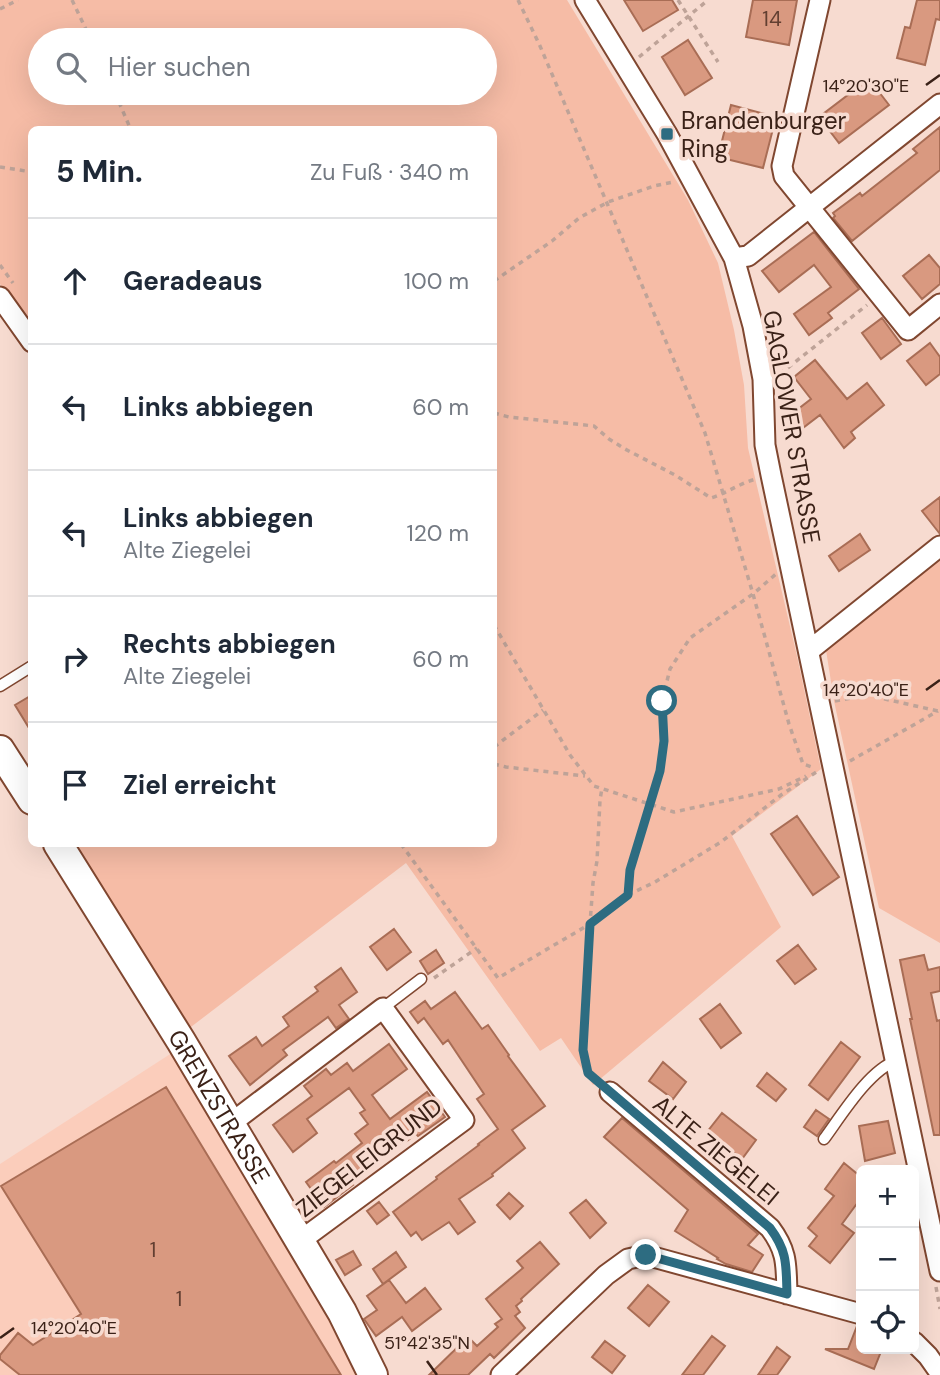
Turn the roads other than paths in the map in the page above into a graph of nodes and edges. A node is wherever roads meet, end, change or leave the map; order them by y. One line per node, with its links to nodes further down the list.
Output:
1 (585, 0): 5 (street, GAGLOWER STRASSE)
2 (820, 0): 4 (street)
3 (940, 104): 4 (street)
4 (809, 207): 5 (street); 7 (street)
5 (734, 258): 10 (street, GAGLOWER STRASSE)
6 (0, 297): 8 (street)
7 (940, 304)
8 (28, 336)
9 (940, 546): 10 (street)
10 (810, 650): 18 (street, GAGLOWER STRASSE)
11 (28, 668): 12 (lane)
12 (0, 686)
13 (0, 750): 14 (street)
14 (28, 794)
15 (60, 847): 20 (street, GRENZSTRASSE)
16 (421, 979): 17 (lane)
17 (383, 1008): 20 (street); 23 (street, ZIEGELEIGRUND)
18 (896, 1061): 21 (lane); 22 (street, GAGLOWER STRASSE)
19 (610, 1092): 25 (street, ALTE ZIEGELEI)
20 (230, 1124): 23 (street, GRENZSTRASSE)
21 (824, 1139)
22 (932, 1189): 24 (street, GAGLOWER STRASSE)
23 (300, 1241): 30 (street, GRENZSTRASSE)
24 (940, 1271)
25 (787, 1294): 26 (street); 31 (street)
26 (856, 1313)
27 (919, 1346): 28 (street)
28 (934, 1358): 29 (street)
29 (940, 1373)
30 (373, 1375)
31 (501, 1375)

